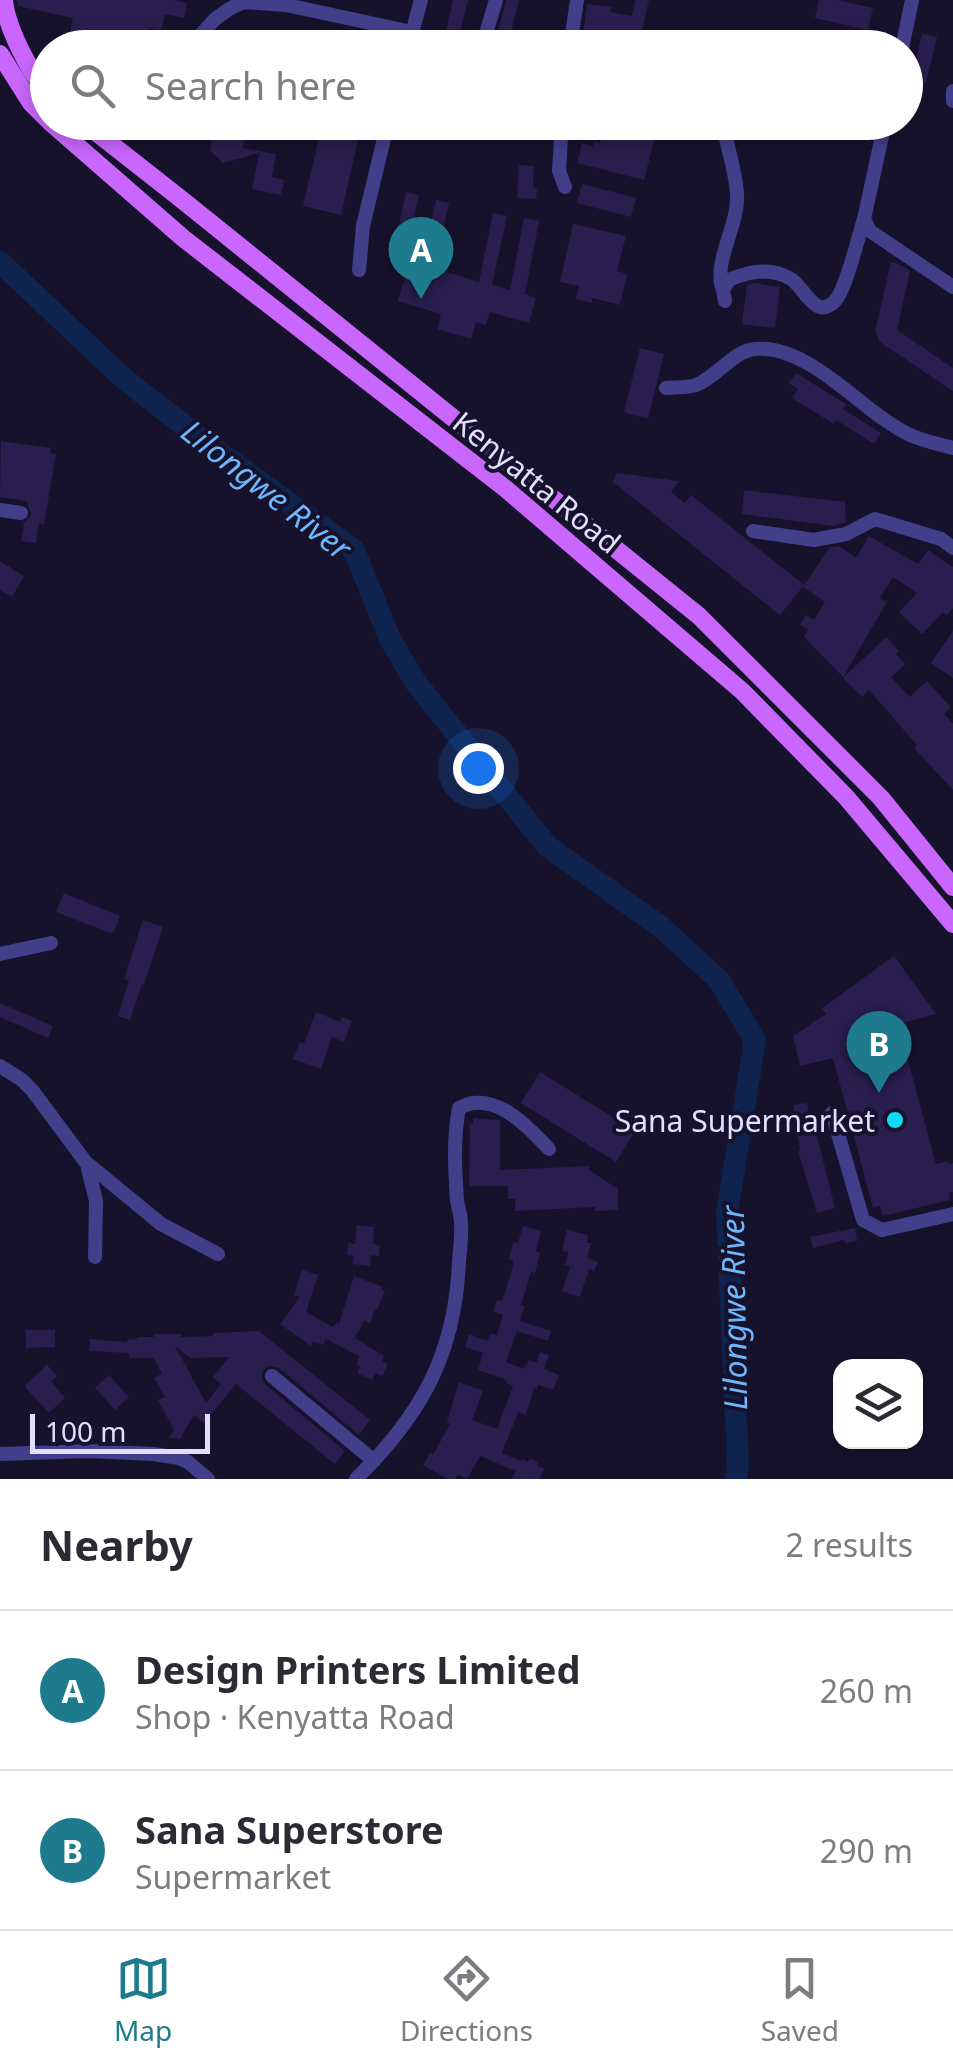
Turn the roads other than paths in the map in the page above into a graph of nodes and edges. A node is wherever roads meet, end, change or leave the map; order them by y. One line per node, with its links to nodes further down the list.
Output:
1 (4, 0): 13 (main road)
2 (420, 0): 8 (street)
3 (496, 0): 9 (street)
4 (577, 0): 10 (street)
5 (912, 0): 11 (street)
6 (205, 30): 7 (street)
7 (375, 30)
8 (412, 30)
9 (488, 30)
10 (573, 30)
11 (906, 30)
12 (0, 54): 16 (main road, Kenyatta Road)
13 (30, 65)
14 (953, 91): 15 (street)
15 (953, 101)
16 (30, 102)
17 (71, 140): 34 (main road, Kenyatta Road)
18 (105, 140): 33 (main road, Kenyatta Road)
19 (384, 140): 25 (street)
20 (561, 140): 23 (street)
21 (726, 140): 24 (street)
22 (882, 140): 24 (street)
23 (565, 187)
24 (864, 219): 26 (street)
25 (359, 270)
26 (953, 286)
27 (666, 388): 28 (street)
28 (953, 448)
29 (0, 510): 30 (street)
30 (22, 513)
31 (753, 531): 32 (street)
32 (953, 548)
33 (953, 887)
34 (953, 924)
35 (50, 944): 36 (street)
36 (0, 954)
37 (0, 1066): 40 (street)
38 (832, 1113): 41 (street)
39 (549, 1149): 46 (street)
40 (87, 1164): 42 (street); 43 (street)
41 (953, 1214)
42 (218, 1254)
43 (96, 1256)
44 (272, 1376): 46 (street)
45 (0, 1454): 47 (street)
46 (374, 1460): 48 (street)
47 (208, 1479)
48 (356, 1479)

